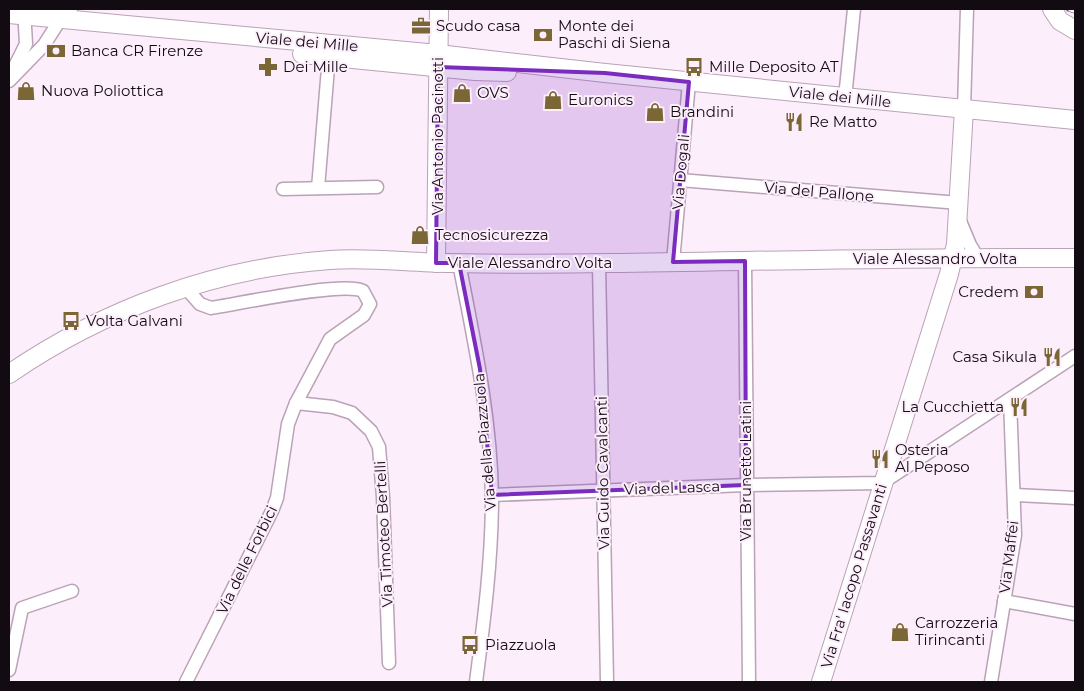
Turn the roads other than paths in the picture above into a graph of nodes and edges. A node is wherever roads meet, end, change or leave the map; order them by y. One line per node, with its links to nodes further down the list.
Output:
1 (439, 9): 9 (main road, Via Antonio Pacinotti)
2 (854, 9): 13 (street)
3 (967, 9): 14 (street)
4 (1056, 15): 7 (main road)
5 (18, 18): 6 (main road, Viale dei Mille); 10 (street)
6 (62, 19): 8 (main road, Viale dei Mille); 9 (main road, Viale dei Mille); 11 (street)
7 (1075, 30)
8 (329, 56): 9 (main road, Viale dei Mille); 18 (street)
9 (438, 60): 12 (main road, Viale dei Mille); 26 (main road, Via Antonio Pacinotti)
10 (9, 76)
11 (9, 81)
12 (689, 82): 13 (main road, Viale dei Mille); 16 (street, Via Dogali)
13 (845, 98): 14 (main road, Viale dei Mille)
14 (964, 109): 15 (main road, Viale dei Mille); 20 (main road, Via Fra' Iacopo Passavanti)
15 (1075, 120)
16 (680, 180): 20 (street, Via del Pallone); 25 (street, Via Dogali)
17 (377, 187): 18 (street)
18 (318, 188): 19 (street)
19 (282, 190)
20 (958, 207): 21 (main road, Via Fra' Iacopo Passavanti); 22 (street, Via Fra' Iacopo Passavanti)
21 (953, 258): 22 (main road, Viale Alessandro Volta); 24 (main road, Viale Alessandro Volta); 34 (main road, Via Fra' Iacopo Passavanti)
22 (978, 258): 23 (main road, Viale Alessandro Volta)
23 (1075, 258)
24 (745, 261): 25 (main road, Viale Alessandro Volta); 35 (street, Via Brunetto Latini)
25 (672, 262): 28 (main road, Viale Alessandro Volta)
26 (436, 263): 27 (main road, Viale Alessandro Volta); 29 (main road, Viale Alessandro Volta)
27 (459, 263): 28 (main road, Viale Alessandro Volta); 37 (street, Via della Piazzuola)
28 (599, 264): 36 (street, Via Guido Cavalcanti)
29 (186, 288): 31 (main road, Viale Alessandro Volta); 33 (street, Via delle Forbici)
30 (1075, 356): 32 (street)
31 (9, 374)
32 (1010, 400): 34 (street); 38 (street, Via Maffei)
33 (296, 403): 43 (street, Via Timoteo Bertelli); 45 (street, Via delle Forbici)
34 (882, 483): 35 (street, Via del Lasca); 49 (main road, Via Fra' Iacopo Passavanti)
35 (746, 485): 36 (street, Via del Lasca); 48 (street, Via Brunetto Latini)
36 (604, 490): 37 (street, Via del Lasca); 47 (street, Via Guido Cavalcanti)
37 (492, 495): 46 (street, Via della Piazzuola)
38 (1015, 495): 39 (street); 41 (street, Via Maffei)
39 (1075, 498)
40 (72, 591): 44 (street)
41 (1004, 601): 42 (street); 50 (street, Via Maffei)
42 (1075, 614)
43 (389, 663)
44 (9, 670)
45 (186, 682)
46 (476, 682)
47 (607, 682)
48 (749, 682)
49 (821, 682)
50 (991, 682)

